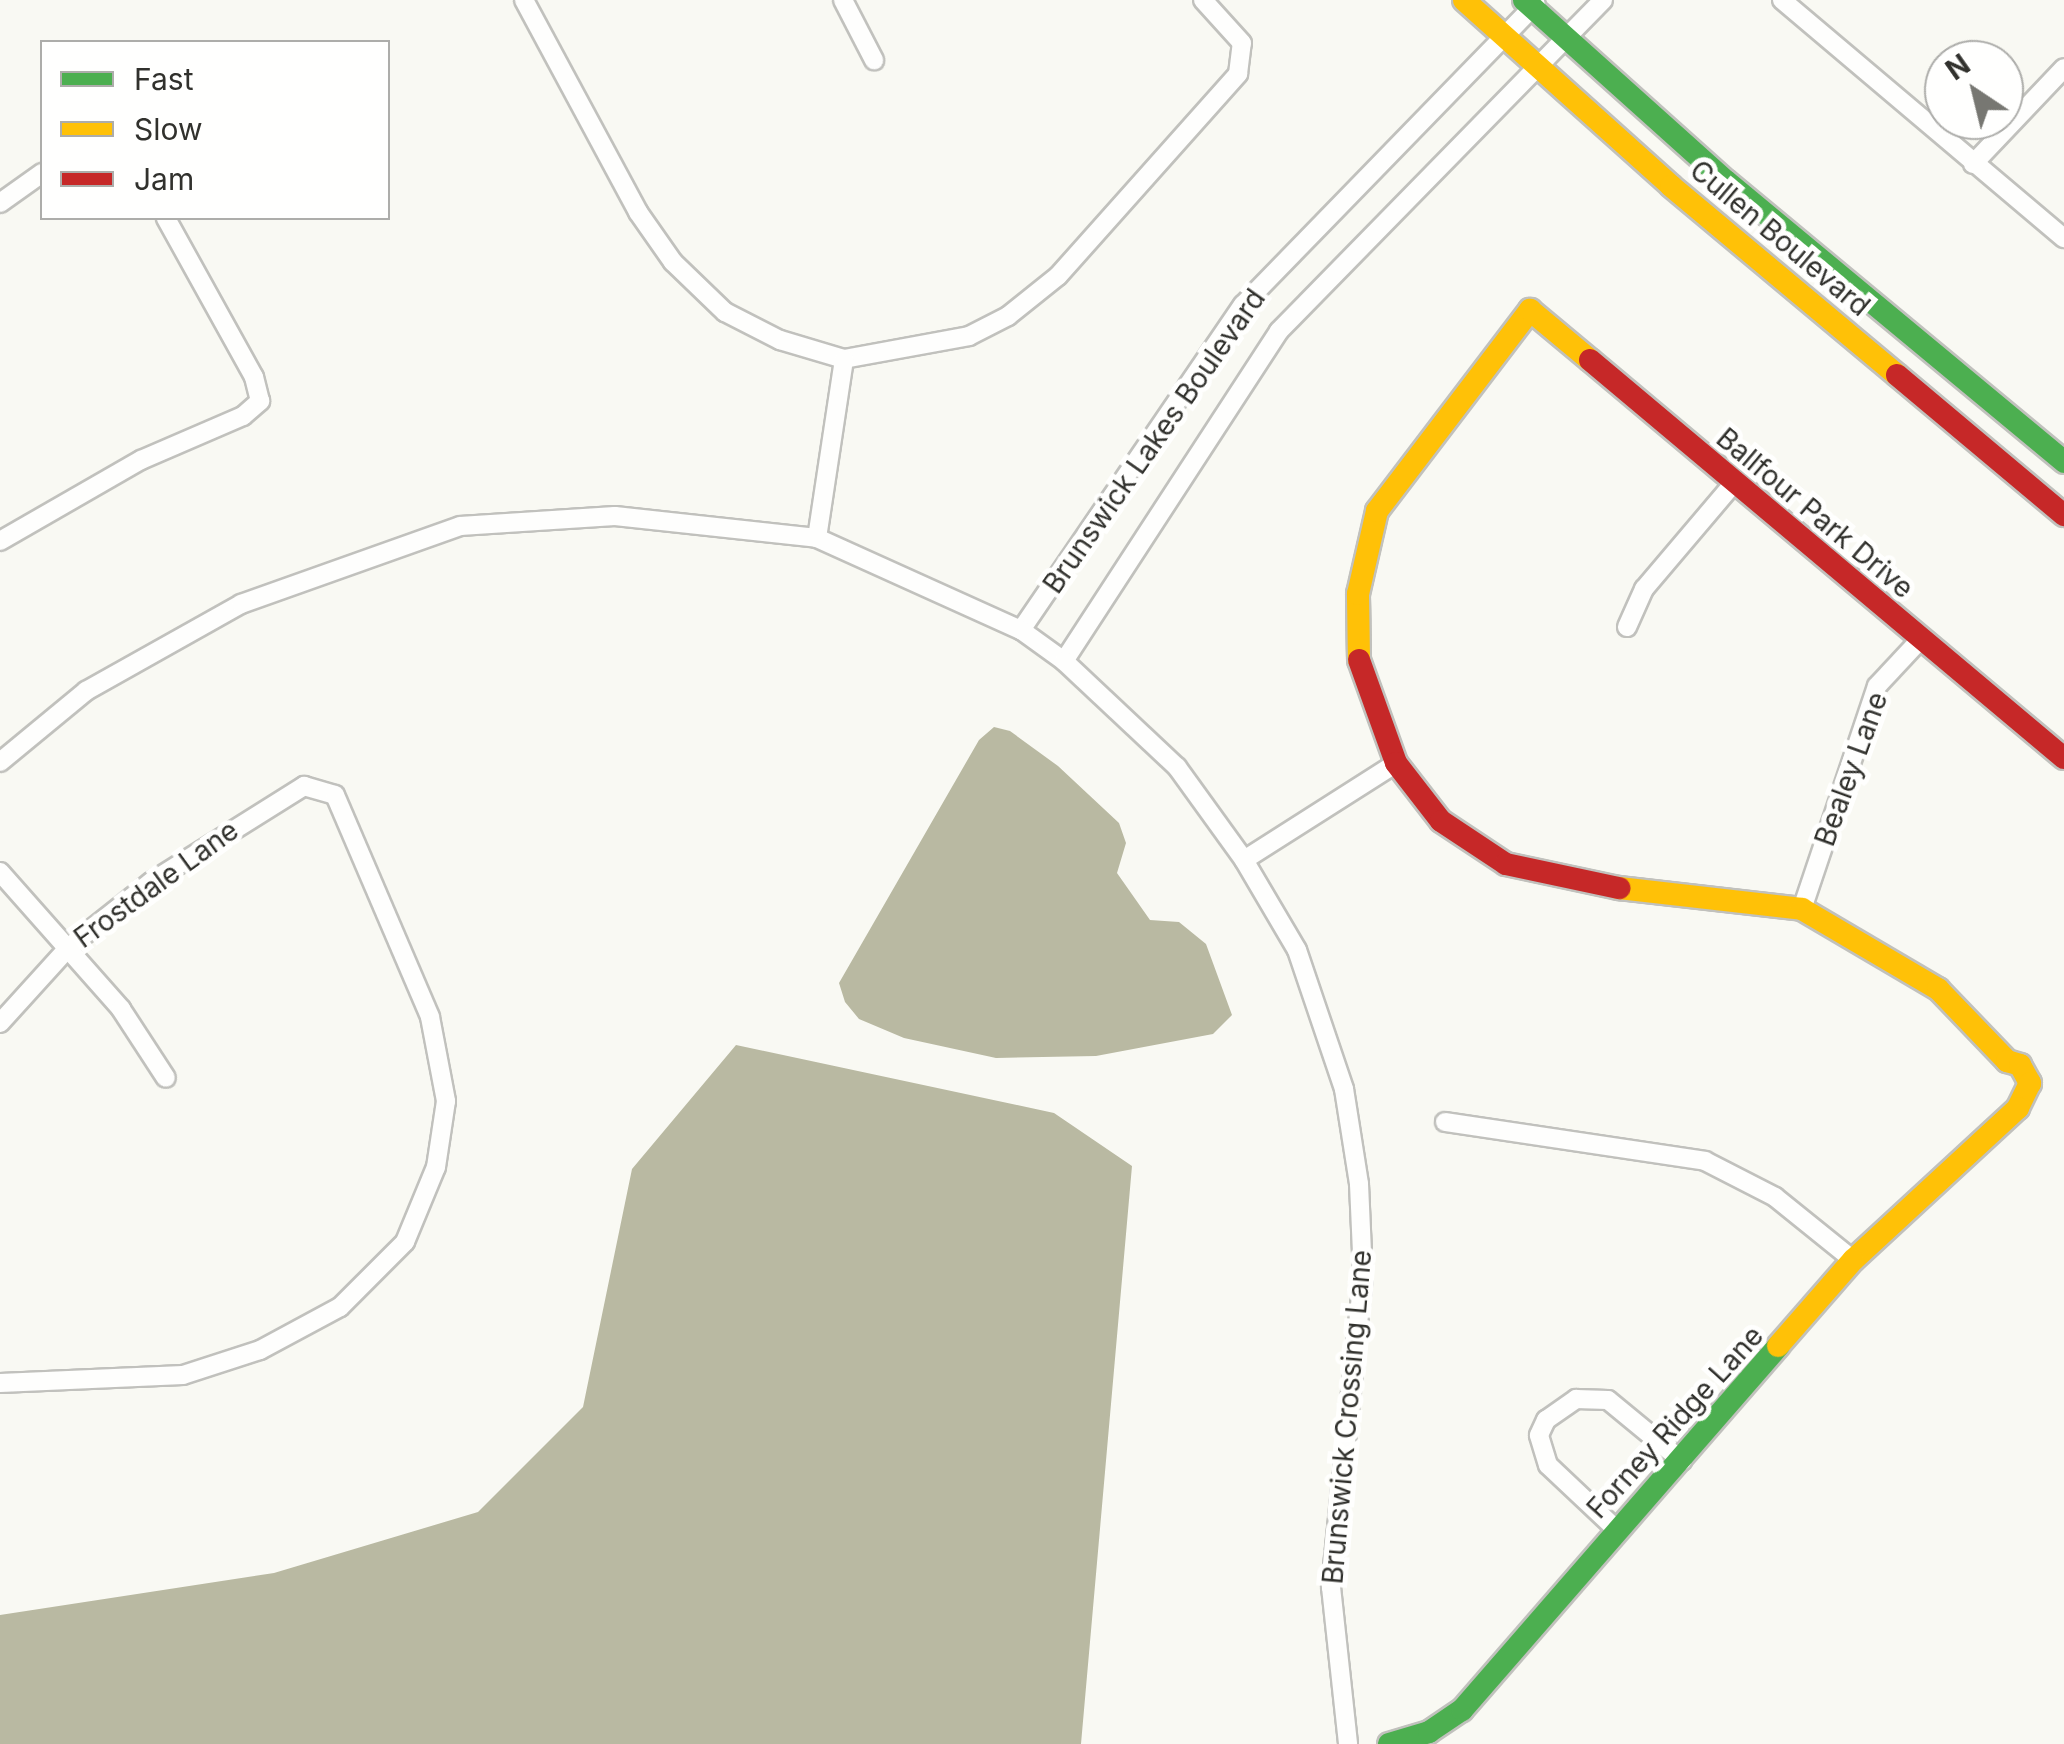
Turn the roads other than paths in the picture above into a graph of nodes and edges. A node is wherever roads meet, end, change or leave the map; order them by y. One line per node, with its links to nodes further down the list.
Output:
1 (524, 0): 18 (street)
2 (843, 0): 10 (street)
3 (1203, 0): 18 (street)
4 (1464, 0): 8 (street, Cullen Boulevard)
5 (1602, 0): 9 (street, Brunswick Lakes Boulevard)
6 (1782, 0): 13 (street)
7 (1532, 3): 8 (street, Brunswick Lakes Boulevard); 9 (street, Cullen Boulevard)
8 (1502, 40): 12 (street, Cullen Boulevard); 25 (street, Brunswick Lakes Boulevard)
9 (1565, 40): 12 (street, Brunswick Lakes Boulevard); 19 (street, Cullen Boulevard)
10 (874, 60)
11 (2064, 68): 13 (street)
12 (1537, 70): 21 (street, Cullen Boulevard); 27 (street, Brunswick Lakes Boulevard)
13 (1973, 164): 17 (street)
14 (40, 174): 15 (street)
15 (0, 203)
16 (167, 220): 23 (street)
17 (2064, 238)
18 (844, 359): 22 (street)
19 (2064, 462)
20 (1734, 483): 24 (street); 26 (street, Ballfour Park Drive); 30 (street, Ballfour Park Drive)
21 (2064, 514)
22 (816, 538): 25 (street, Brunswick Crossing Lane); 29 (street, Brunswick Crossing Lane)
23 (0, 542)
24 (1627, 627)
25 (1021, 630): 27 (street, Brunswick Crossing Lane)
26 (1919, 640): 28 (street, Ballfour Park Drive); 33 (street, Bealey Lane)
27 (1064, 661): 31 (street, Brunswick Crossing Lane)
28 (2064, 758)
29 (0, 762)
30 (1396, 763): 31 (street); 33 (street)
31 (1244, 860): 42 (street, Brunswick Crossing Lane)
32 (0, 872): 34 (street)
33 (1802, 909): 38 (street, Forney Ridge Lane)
34 (69, 947): 35 (street, Frostdale Lane); 36 (street); 39 (street, Frostdale Lane)
35 (0, 1023)
36 (166, 1078)
37 (1445, 1122): 38 (street)
38 (1853, 1260): 40 (street, Forney Ridge Lane)
39 (0, 1383)
40 (1682, 1460): 41 (street, Forney Ridge Lane); 41 (street)
41 (1618, 1531): 43 (street, Forney Ridge Lane)
42 (1348, 1744)
43 (1389, 1744)

